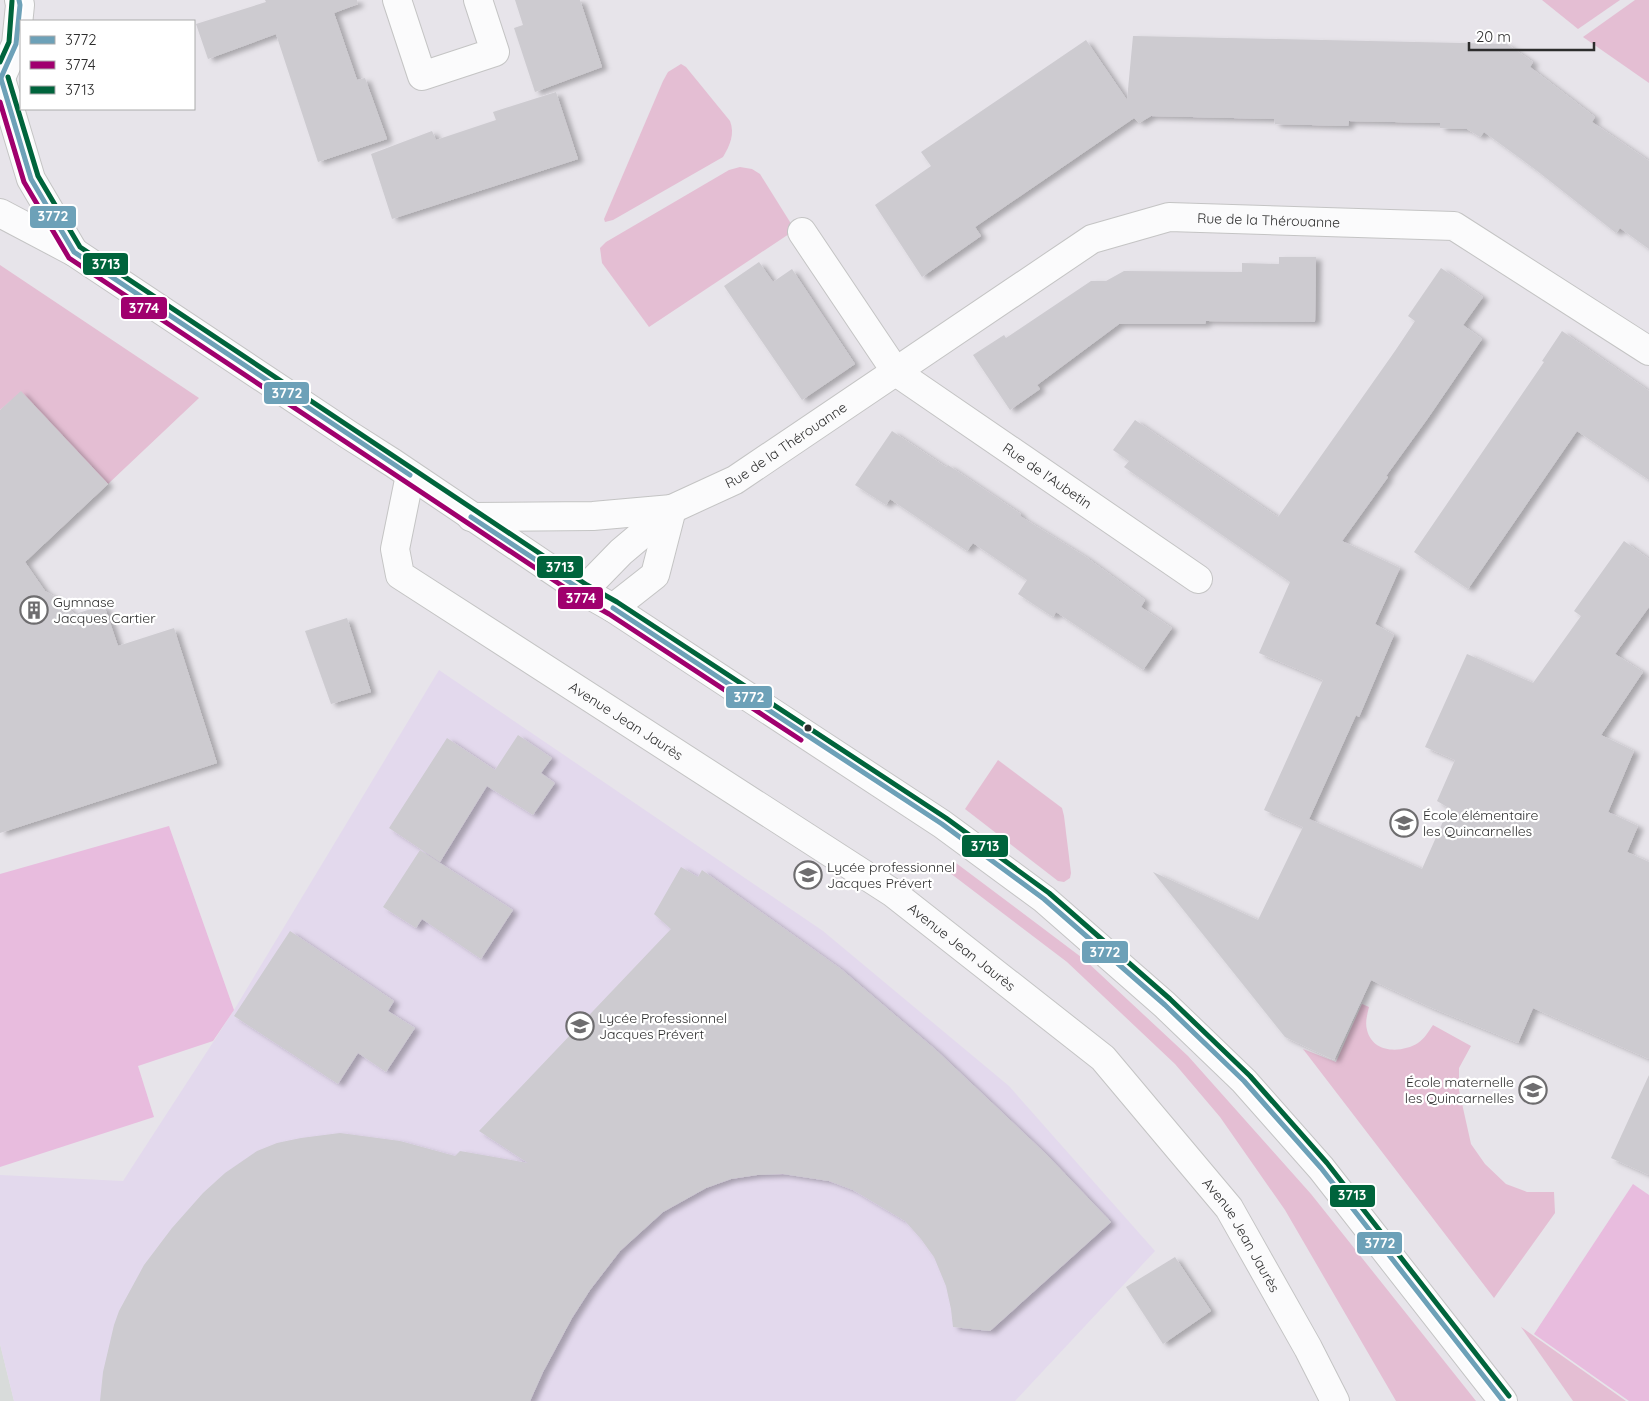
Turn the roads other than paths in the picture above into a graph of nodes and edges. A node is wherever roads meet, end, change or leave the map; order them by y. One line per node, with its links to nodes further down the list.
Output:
1 (19, 0): 4 (street)
2 (397, 0): 3 (street)
3 (478, 0)
4 (0, 80): 7 (street)
5 (0, 212): 7 (street)
6 (802, 232): 9 (street)
7 (74, 252): 10 (street)
8 (1649, 351): 9 (street, Rue de la Thérouanne)
9 (896, 372): 11 (street, Rue de la Thérouanne); 13 (street, Rue de l'Aubetin)
10 (410, 475): 12 (street); 16 (street, Avenue Jean Jaurès)
11 (672, 509): 12 (street, Rue de la Thérouanne); 14 (street, Rue de la Thérouanne); 15 (street)
12 (471, 517): 14 (street)
13 (1198, 579)
14 (583, 591): 15 (street)
15 (613, 608): 17 (street)
16 (1335, 1401)
17 (1503, 1401)

